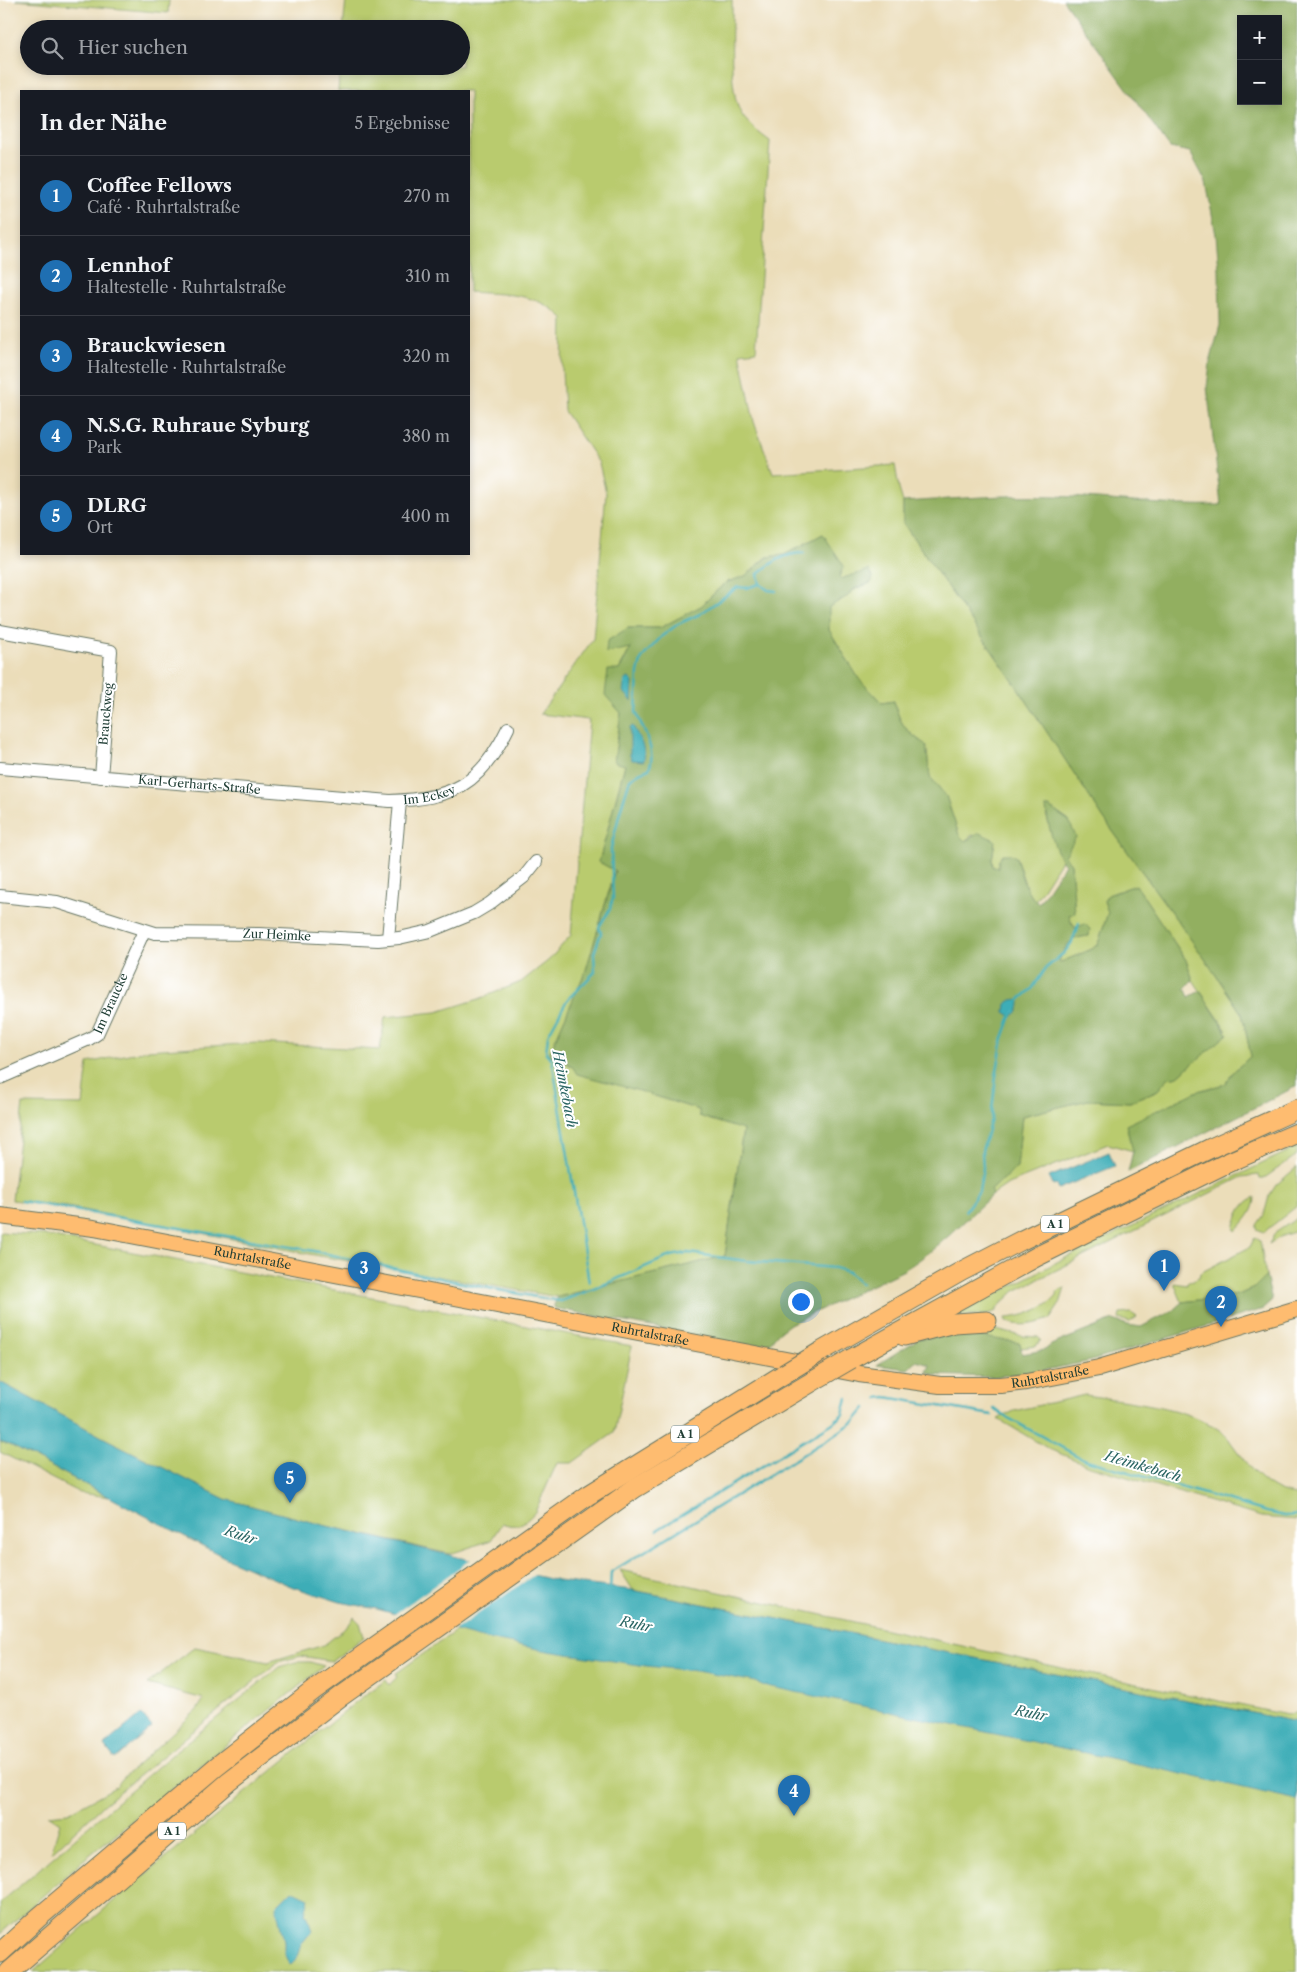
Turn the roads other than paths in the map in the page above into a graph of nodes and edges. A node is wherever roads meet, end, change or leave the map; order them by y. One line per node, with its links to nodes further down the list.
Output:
1 (0, 631): 4 (street, Brauckweg)
2 (508, 728): 5 (street, Im Eckey)
3 (0, 768): 4 (street, Karl-Gerharts-Straße)
4 (101, 777): 5 (street, Karl-Gerharts-Straße)
5 (400, 801): 9 (street, Im Eckey)
6 (536, 862): 9 (street, Zur Heimke)
7 (0, 896): 8 (street, Zur Heimke)
8 (144, 931): 9 (street, Zur Heimke); 10 (street, Im Braucke)
9 (388, 940)
10 (0, 1078)
11 (1297, 1109): 17 (highway, A 1, bridge)
12 (1297, 1133): 16 (highway, A 1)
13 (0, 1216): 14 (main road, Ruhrtalstraße)
14 (1297, 1309)
15 (987, 1321): 16 (highway)
16 (876, 1343): 18 (highway, A 1, bridge)
17 (0, 1954)
18 (9, 1972)

